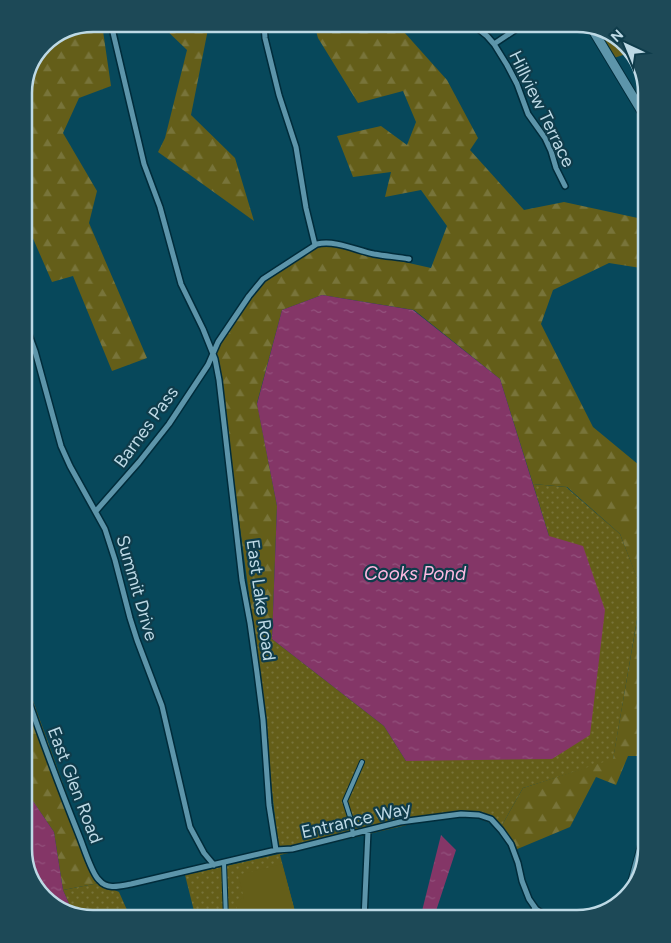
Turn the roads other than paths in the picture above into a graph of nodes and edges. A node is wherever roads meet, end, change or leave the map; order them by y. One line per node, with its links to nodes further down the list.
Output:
1 (112, 32): 12 (street, East Lake Road)
2 (265, 32): 9 (street)
3 (483, 33): 6 (street, Hillview Terrace)
4 (511, 33): 6 (street)
5 (597, 36): 7 (street)
6 (494, 44): 8 (street, Hillview Terrace)
7 (638, 105)
8 (565, 186)
9 (315, 245): 10 (street); 12 (street, Barnes Pass)
10 (409, 259)
11 (33, 345): 13 (street, Summit Drive)
12 (212, 354): 13 (street, Barnes Pass); 18 (street, East Lake Road)
13 (96, 512): 20 (street, Summit Drive)
14 (32, 710): 21 (street, East Glen Road)
15 (362, 762): 17 (lane)
16 (368, 831): 17 (street, Entrance Way); 22 (street, Entrance Way); 24 (street)
17 (353, 835): 18 (street, Entrance Way)
18 (276, 850): 19 (street, Entrance Way)
19 (224, 862): 20 (street, Entrance Way); 23 (lane)
20 (214, 865): 21 (street, Entrance Way)
21 (110, 886)
22 (535, 908): 25 (street, Entrance Way)
23 (226, 910)
24 (364, 910)
25 (538, 910)

